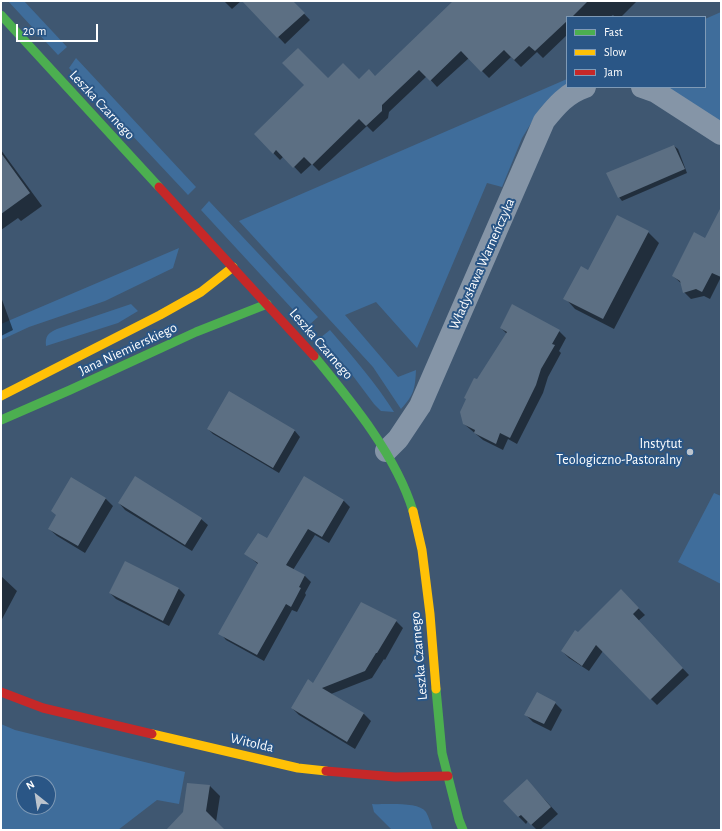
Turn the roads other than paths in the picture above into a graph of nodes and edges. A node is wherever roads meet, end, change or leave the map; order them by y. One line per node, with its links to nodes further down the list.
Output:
1 (1, 15): 5 (street, Leszka Czarnego)
2 (582, 88): 9 (street, Władysława Warneńczyka)
3 (645, 88): 4 (street)
4 (721, 134)
5 (233, 267): 6 (street, Leszka Czarnego); 7 (street, Jana Niemierskiego)
6 (268, 304): 8 (street, Jana Niemierskiego); 9 (street, Leszka Czarnego)
7 (1, 396)
8 (1, 420)
9 (386, 451): 11 (street, Leszka Czarnego)
10 (1, 692): 11 (street, Witolda)
11 (448, 776): 12 (street)
12 (463, 830)

